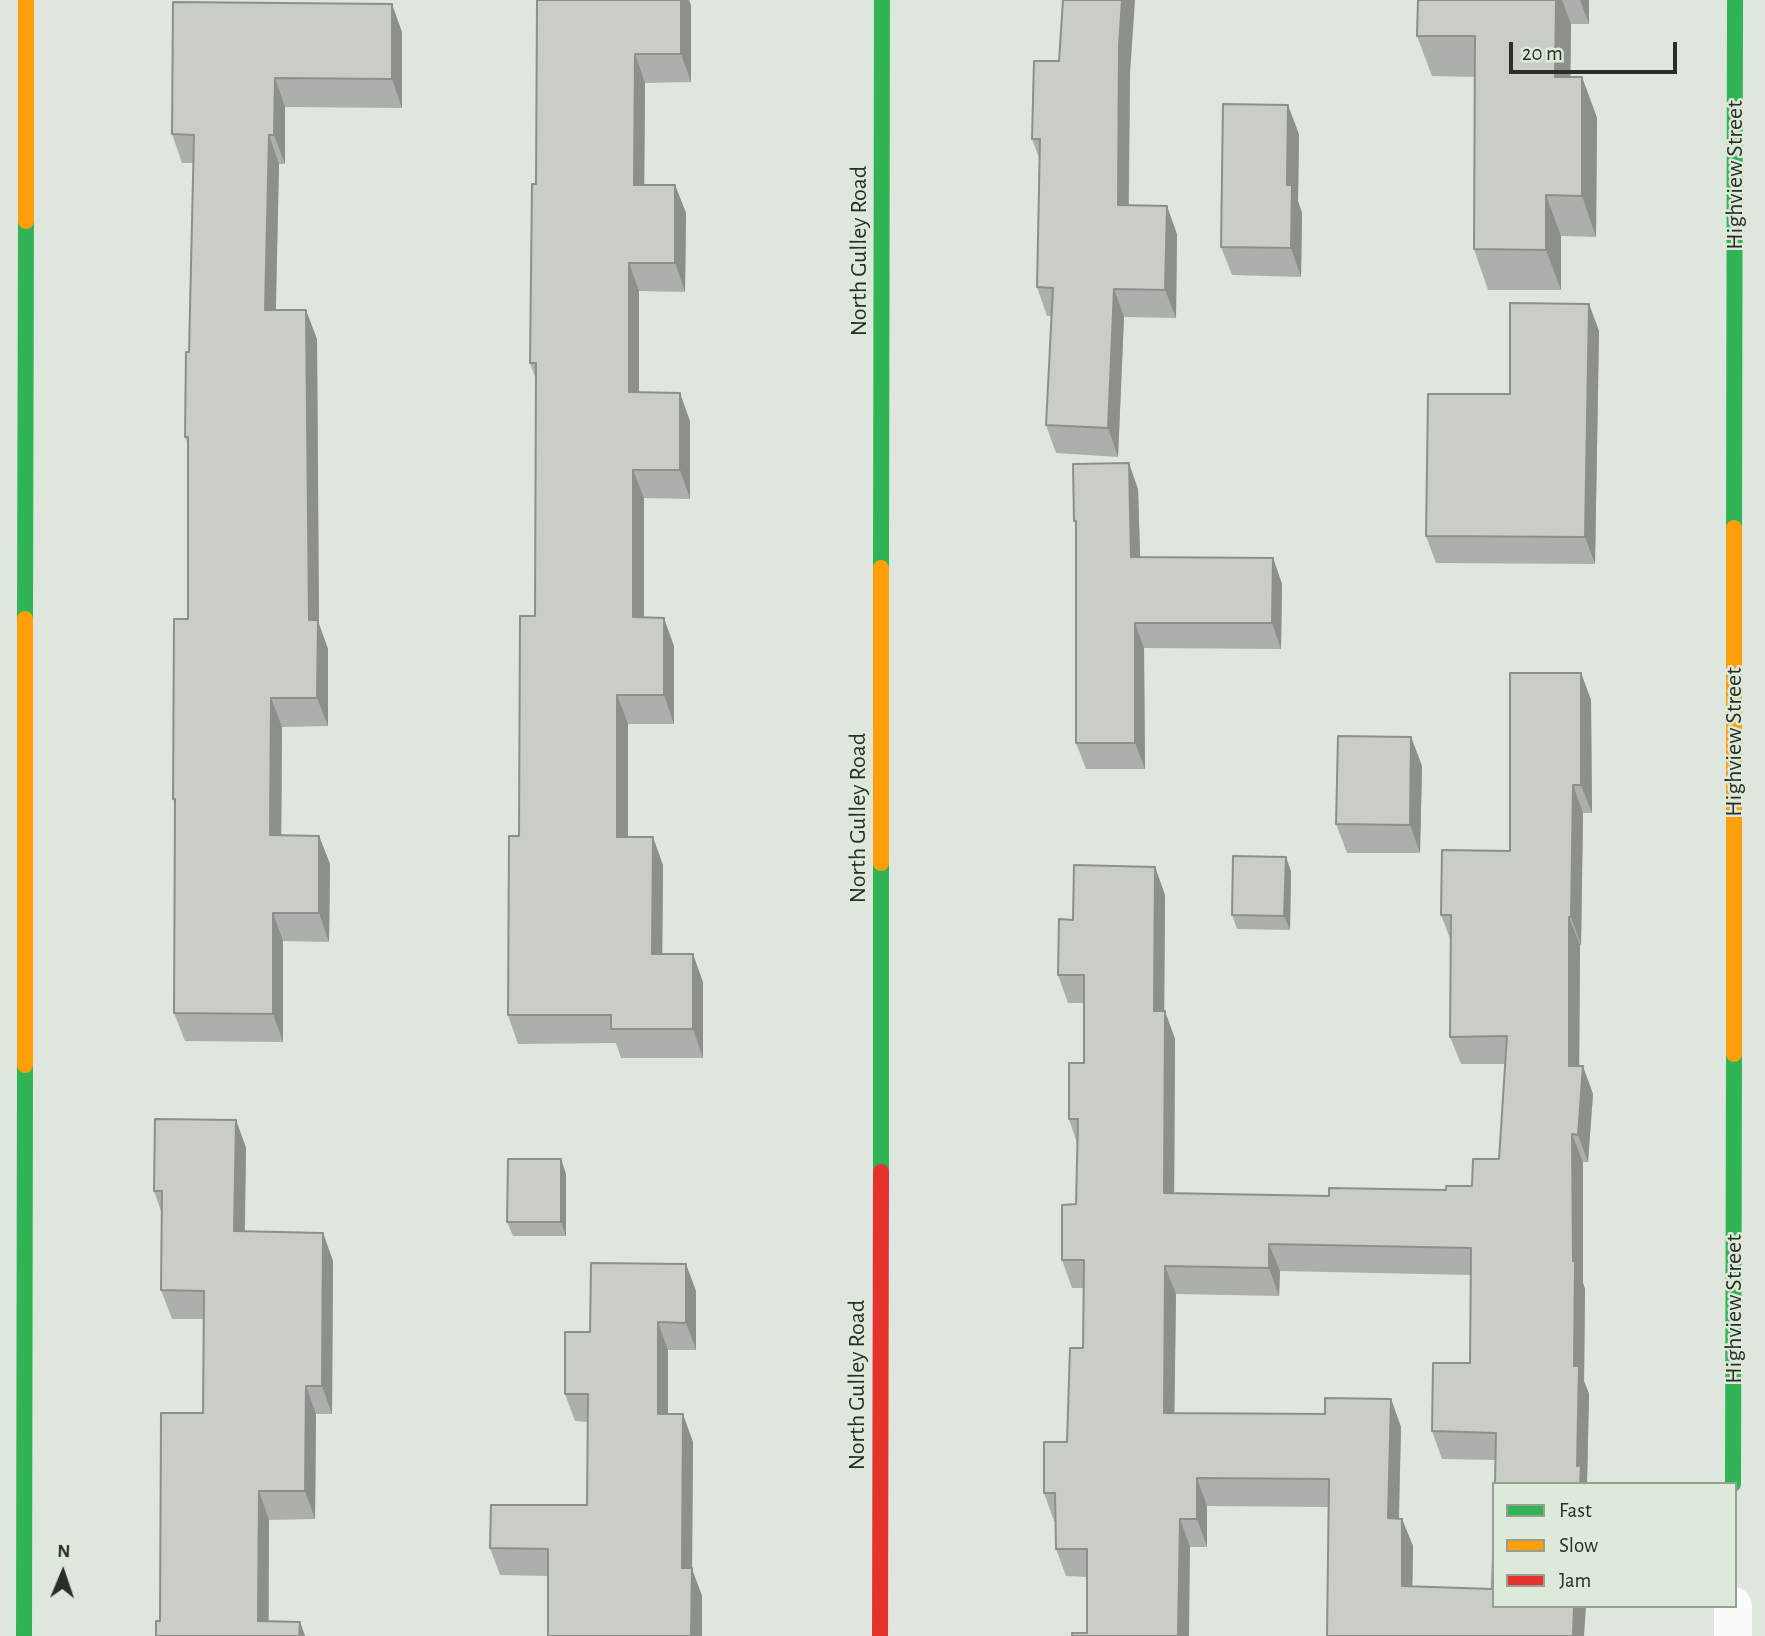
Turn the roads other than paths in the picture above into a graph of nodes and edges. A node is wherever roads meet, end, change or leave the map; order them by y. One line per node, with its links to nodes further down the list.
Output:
1 (26, 0): 6 (street)
2 (882, 0): 7 (street, North Gulley Road)
3 (1735, 0): 4 (street, Highview Street)
4 (1733, 1482)
5 (1733, 1608): 8 (street)
6 (24, 1636)
7 (880, 1636)
8 (1733, 1636)

